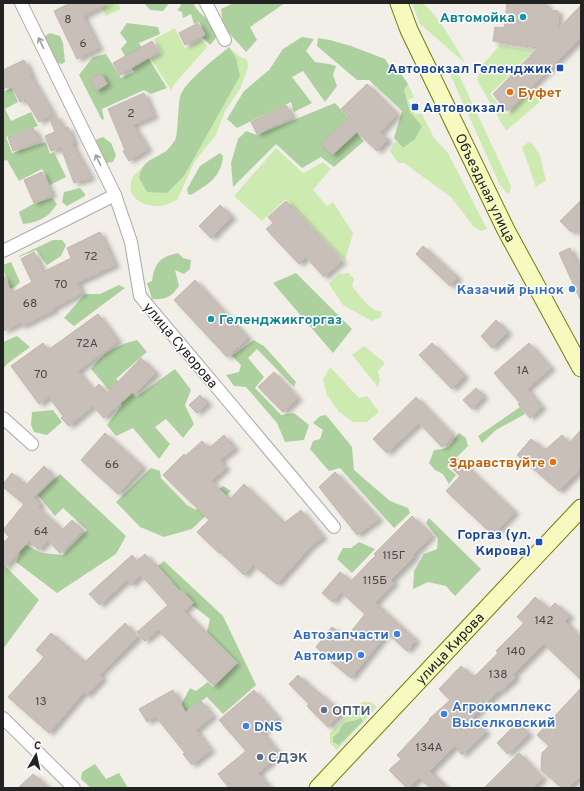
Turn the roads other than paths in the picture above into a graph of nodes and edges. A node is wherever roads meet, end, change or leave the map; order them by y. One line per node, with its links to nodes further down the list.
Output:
1 (21, 3): 5 (street, улица Суворова, one-way to 1)
2 (206, 3): 4 (street)
3 (399, 3): 7 (main road, Объездная улица)
4 (225, 40)
5 (115, 195): 6 (street); 11 (street, улица Суворова)
6 (3, 251)
7 (581, 368)
8 (3, 418): 9 (street)
9 (32, 444)
10 (581, 508): 14 (main road, улица Кирова)
11 (334, 527)
12 (3, 718): 13 (street)
13 (74, 788)
14 (318, 788)

